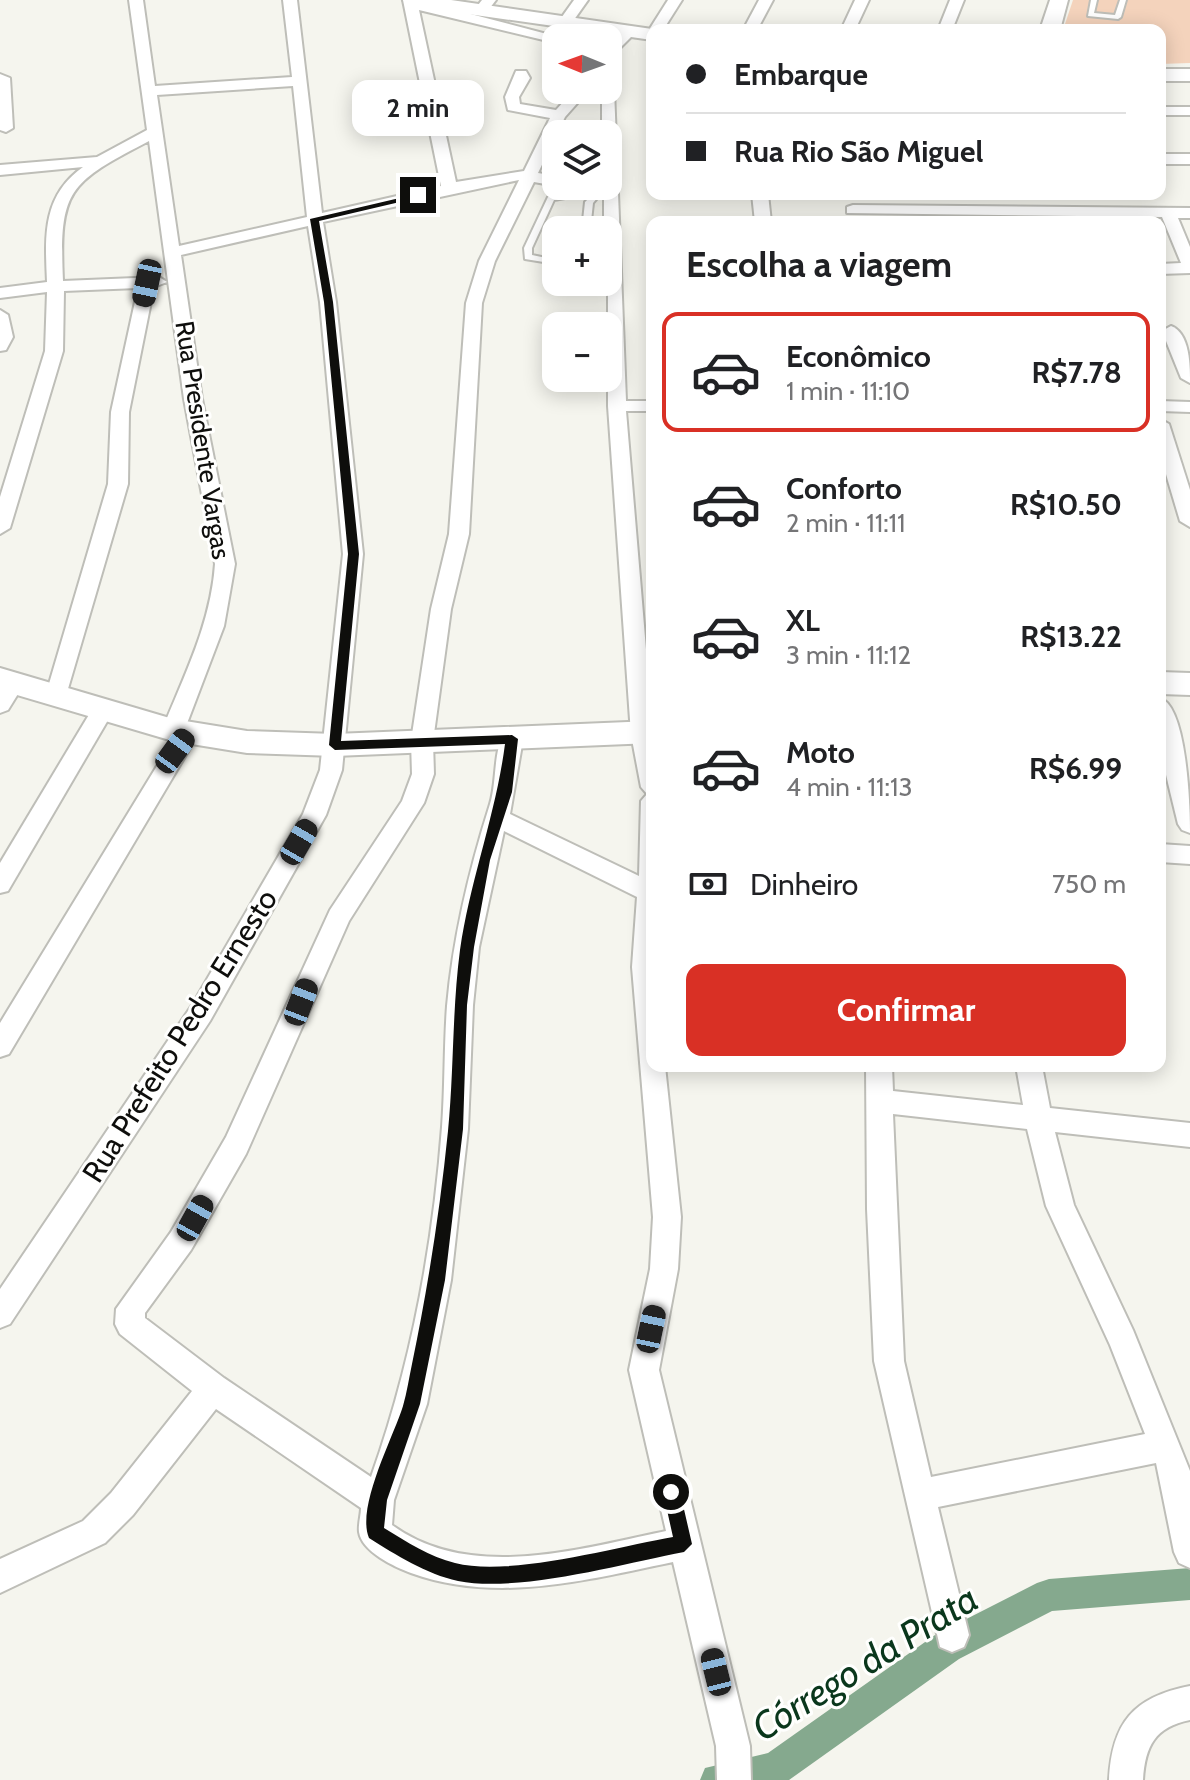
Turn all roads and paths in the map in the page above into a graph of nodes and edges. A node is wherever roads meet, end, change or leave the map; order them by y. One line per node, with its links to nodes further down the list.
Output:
1 (136, 0): 30 (street, Rua Presidente Vargas)
2 (290, 0): 29 (street, Rua Prefeito Pedro Ernesto)
3 (581, 0): 14 (street)
4 (675, 0): 15 (street)
5 (766, 0): 16 (street)
6 (862, 0): 17 (street)
7 (957, 0): 18 (street)
8 (1059, 0): 19 (main road)
9 (1094, 0): 10 (lane)
10 (1123, 0)
11 (412, 1): 12 (main road); 20 (street); 43 (street)
12 (485, 5): 13 (main road)
13 (543, 24)
14 (565, 24)
15 (659, 24)
16 (753, 24)
17 (851, 24)
18 (947, 24)
19 (1052, 24)
20 (542, 26)
21 (622, 31): 22 (main road)
22 (630, 31): 23 (main road); 24 (street)
23 (646, 32)
24 (622, 38)
25 (521, 74): 34 (street)
26 (1166, 75): 27 (main road)
27 (1190, 75)
28 (0, 78): 35 (street)
29 (300, 81): 30 (street); 49 (street, Rua Prefeito Pedro Ernesto)
30 (149, 91): 36 (street, Rua Presidente Vargas)
31 (569, 104): 34 (street)
32 (1166, 111): 33 (street)
33 (1190, 111)
34 (559, 115): 41 (street)
35 (6, 128)
36 (153, 133): 39 (street); 50 (street, Rua Presidente Vargas)
37 (1166, 159): 38 (street)
38 (1190, 159)
39 (95, 161): 40 (street); 56 (street)
40 (0, 170)
41 (529, 176): 42 (street); 43 (street); 81 (street)
42 (542, 178)
43 (449, 187): 49 (street)
44 (603, 200): 64 (street)
45 (853, 209): 46 (street)
46 (1168, 213): 47 (street); 52 (street)
47 (1190, 213)
48 (542, 218): 51 (lane)
49 (315, 219): 50 (street); 82 (street, Rua Prefeito Pedro Ernesto)
50 (174, 252): 54 (street, Rua Presidente Vargas)
51 (542, 260)
52 (1190, 267): 53 (street)
53 (1166, 269)
54 (178, 281): 55 (street); 78 (street, Rua Presidente Vargas)
55 (147, 283): 56 (street); 74 (street)
56 (54, 287): 57 (street); 70 (street)
57 (0, 293)
58 (0, 315): 62 (street)
59 (1166, 331): 60 (street)
60 (1190, 331)
61 (1166, 333): 63 (street)
62 (0, 346)
63 (1190, 378)
64 (617, 406): 65 (street); 76 (street)
65 (646, 406)
66 (1166, 406): 67 (street)
67 (1190, 407)
68 (1166, 443): 69 (street)
69 (1190, 521)
70 (0, 528)
71 (1166, 683): 72 (main road)
72 (1190, 684)
73 (5, 688): 74 (main road)
74 (57, 694): 75 (main road)
75 (104, 708): 78 (main road); 87 (street)
76 (646, 722)
77 (1166, 730): 84 (street)
78 (181, 731): 82 (main road); 91 (street, Rua Presidente Vargas)
79 (646, 733): 80 (main road)
80 (512, 739): 81 (main road); 83 (street)
81 (422, 741): 82 (main road); 99 (street)
82 (335, 745): 98 (street, Rua Prefeito Pedro Ernesto)
83 (498, 818): 88 (street); 103 (street)
84 (1190, 824)
85 (1166, 853): 86 (street)
86 (1190, 855)
87 (0, 884)
88 (646, 890)
89 (646, 942): 90 (street)
90 (646, 992)
91 (0, 1046)
92 (653, 1072): 104 (street)
93 (879, 1072): 95 (street)
94 (1030, 1072): 96 (street)
95 (880, 1101): 96 (street); 102 (street)
96 (1039, 1120): 97 (street); 100 (street)
97 (1190, 1135)
98 (0, 1314)
99 (213, 1389): 103 (street); 106 (street)
100 (1164, 1446): 101 (street); 102 (street)
101 (1183, 1477): 105 (street)
102 (919, 1495): 107 (street)
103 (378, 1500): 104 (street)
104 (684, 1544): 109 (street)
105 (1190, 1552)
106 (0, 1577)
107 (952, 1635)
108 (1190, 1703): 110 (street)
109 (733, 1763)
110 (1126, 1780)

